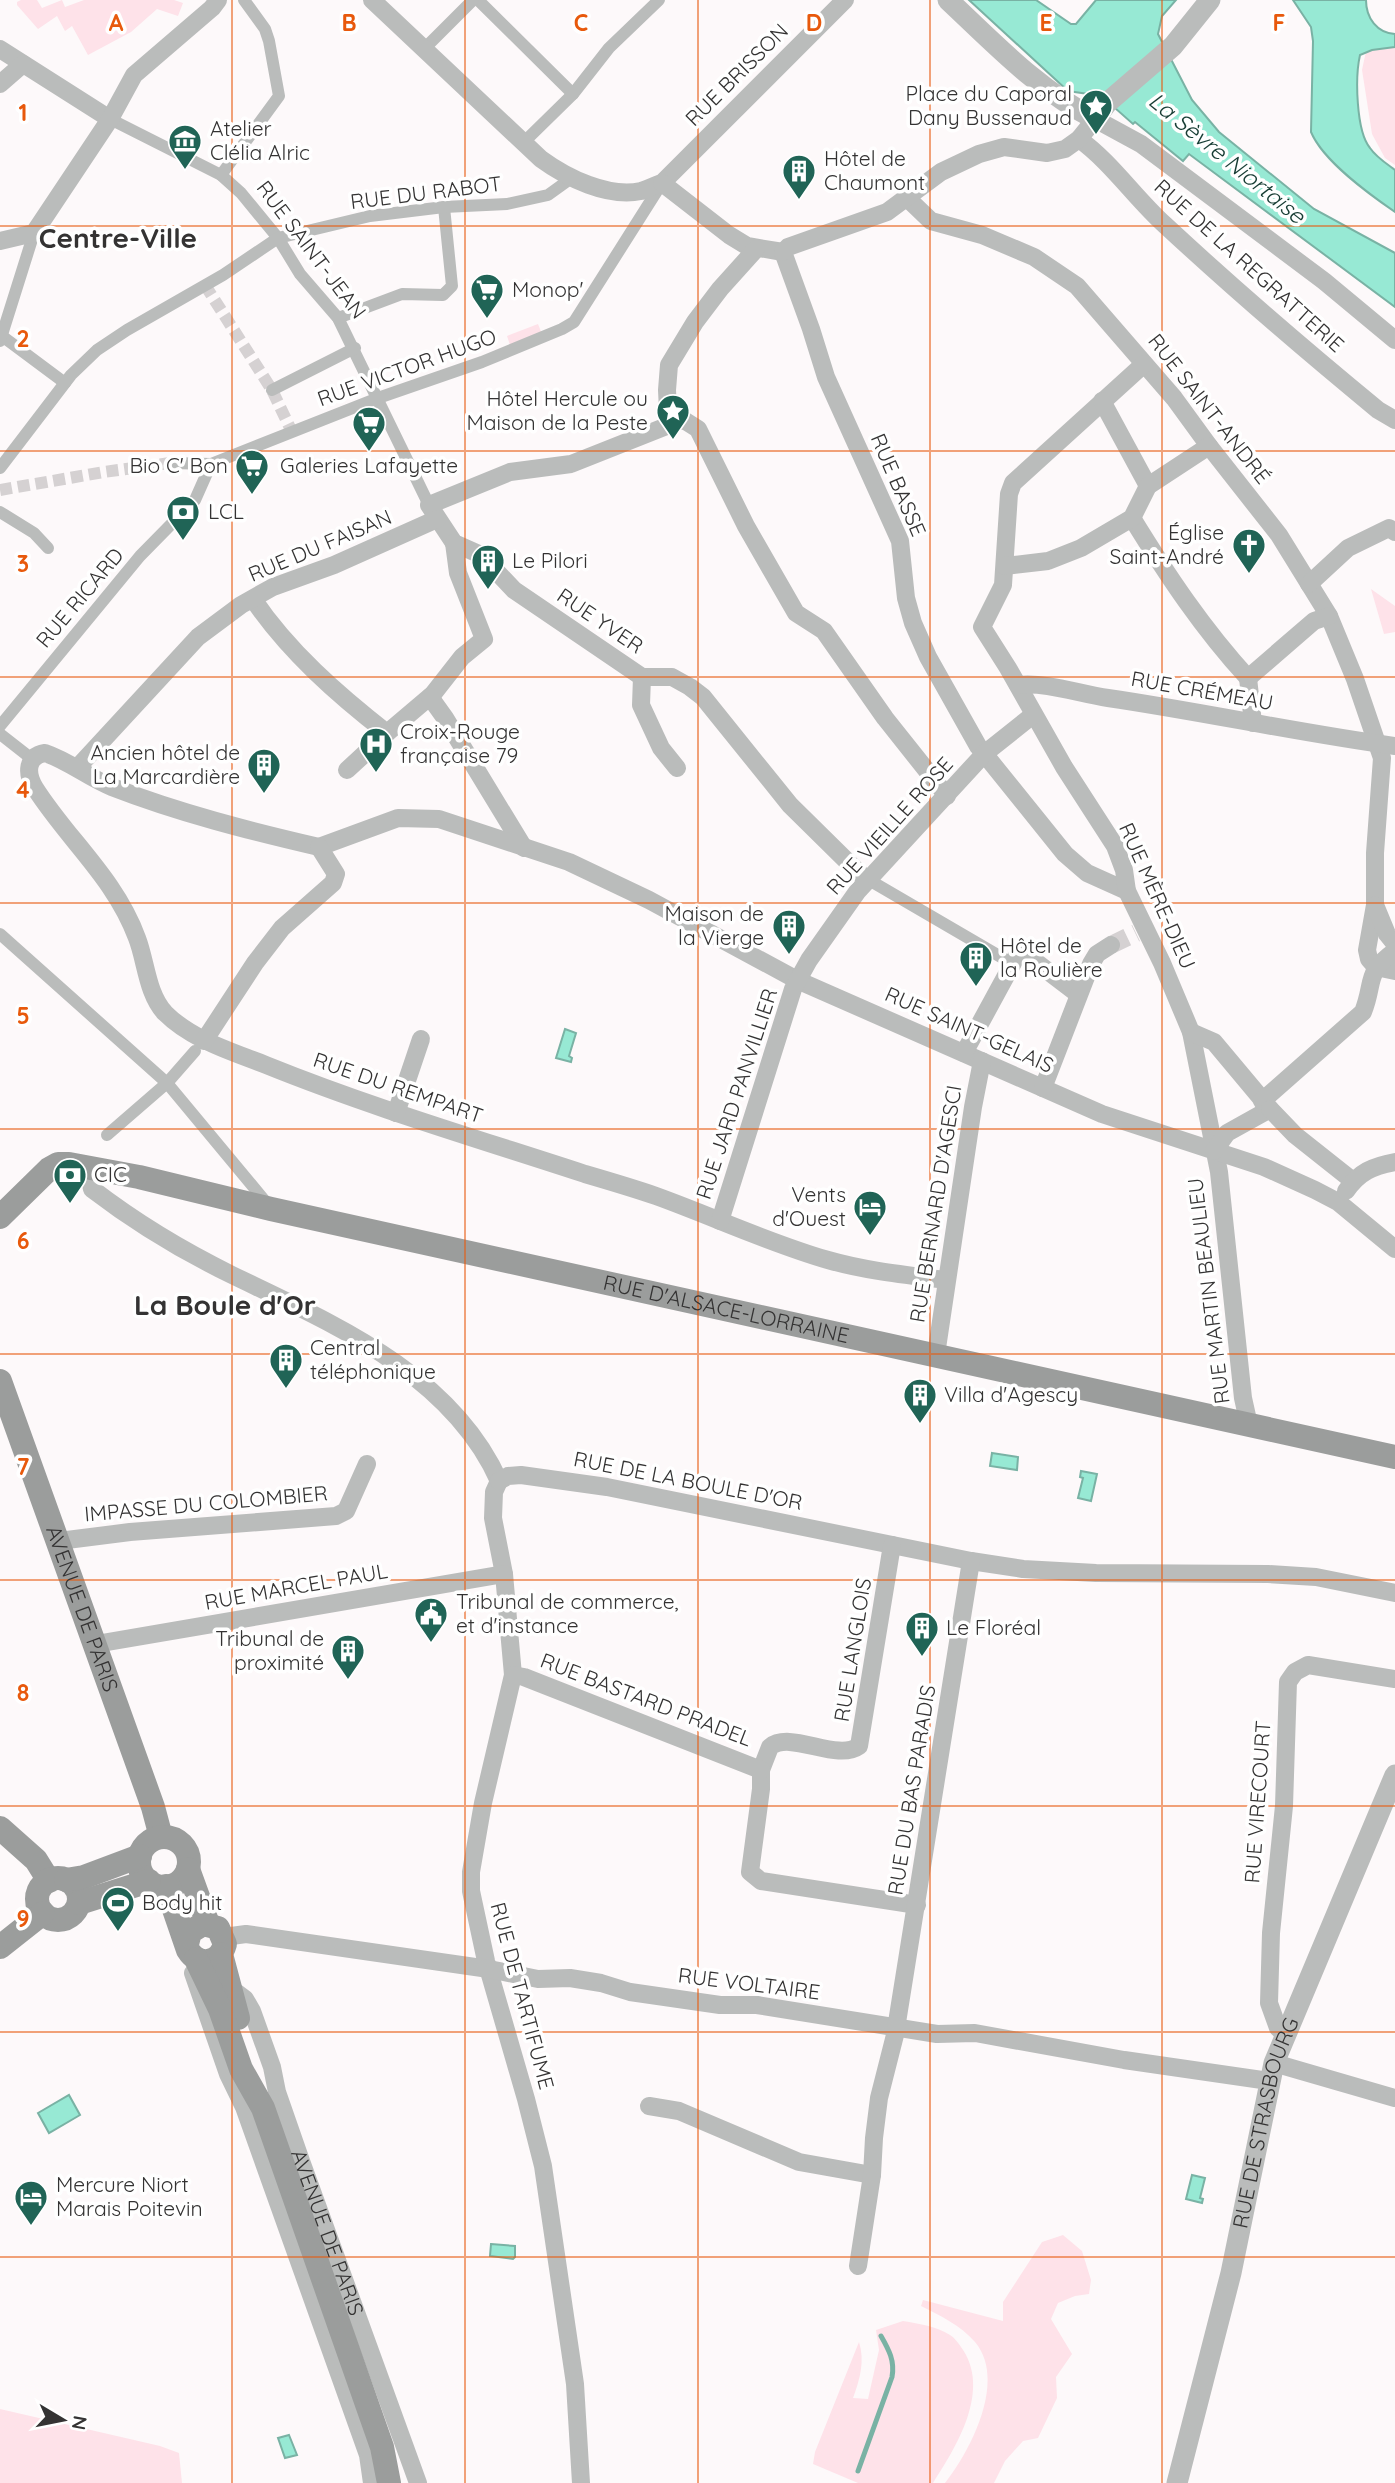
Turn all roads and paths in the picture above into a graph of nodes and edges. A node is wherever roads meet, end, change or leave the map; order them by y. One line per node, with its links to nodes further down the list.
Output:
1 (218, 0): 15 (street)
2 (244, 0): 18 (street)
3 (372, 0): 10 (street)
4 (476, 0): 10 (street); 13 (street)
5 (659, 0): 13 (street)
6 (845, 0): 20 (street, RUE BRISSON)
7 (948, 0): 14 (street)
8 (1210, 0): 14 (street)
9 (0, 50): 11 (street, RUE SAINT-JEAN)
10 (423, 50): 17 (street)
11 (23, 64): 12 (street); 15 (street, RUE SAINT-JEAN)
12 (0, 85)
13 (573, 94): 17 (street)
14 (1101, 111): 16 (street); 29 (street)
15 (110, 119): 18 (street, RUE SAINT-JEAN); 23 (street)
16 (1079, 139): 21 (street); 40 (street, RUE DE LA REGRATTERIE)
17 (522, 144): 19 (street)
18 (221, 175): 24 (street, RUE SAINT-JEAN)
19 (573, 177): 20 (street); 22 (street, RUE DU RABOT)
20 (662, 183): 26 (street); 37 (street, RUE VICTOR HUGO)
21 (906, 197): 27 (street); 34 (street, RUE SAINT-ANDRÉ)
22 (444, 207): 24 (street, RUE DU RABOT); 28 (street)
23 (34, 233): 25 (street); 31 (street)
24 (278, 238): 28 (street, RUE SAINT-JEAN); 35 (street)
25 (0, 241)
26 (756, 249): 27 (street); 39 (street)
27 (783, 252): 66 (street, RUE BASSE)
28 (338, 318): 33 (street, RUE SAINT-JEAN)
29 (1376, 322): 30 (street); 32 (street)
30 (1395, 331)
31 (1, 339): 35 (street)
32 (1395, 340)
33 (355, 348): 36 (street); 37 (street, RUE SAINT-JEAN)
34 (1144, 364): 38 (street); 41 (street, RUE SAINT-ANDRÉ)
35 (65, 383): 44 (street)
36 (272, 390)
37 (378, 398): 43 (street, RUE VICTOR HUGO); 47 (street, RUE SAINT-JEAN)
38 (1102, 401): 45 (street); 52 (street)
39 (682, 420): 47 (street, RUE DU FAISAN); 71 (street)
40 (1395, 420)
41 (1209, 446): 45 (street); 53 (street, RUE SAINT-ANDRÉ)
42 (172, 463): 43 (street, RUE VICTOR HUGO)
43 (211, 464): 62 (street, RUE RICARD)
44 (0, 468)
45 (1148, 486): 48 (street)
46 (0, 512): 51 (street)
47 (433, 512): 50 (street, RUE YVER); 54 (street, RUE DU FAISAN)
48 (1132, 518): 52 (street); 57 (street)
49 (1395, 532): 53 (street)
50 (454, 543): 56 (street, RUE YVER); 59 (street)
51 (48, 548)
52 (1005, 566): 58 (street, RUE MÈRE-DIEU)
53 (1309, 583): 55 (street, RUE SAINT-ANDRÉ)
54 (253, 599): 63 (street); 68 (street, RUE DU FAISAN)
55 (1329, 616): 57 (street); 65 (street, RUE SAINT-ANDRÉ)
56 (642, 677): 69 (street); 74 (street, RUE YVER)
57 (1248, 678): 61 (street)
58 (1018, 685): 60 (street, RUE MÈRE-DIEU); 61 (street, RUE CRÉMEAU)
59 (430, 697): 63 (street); 73 (street)
60 (1033, 715): 66 (street, RUE VIEILLE ROSE); 75 (street, RUE MÈRE-DIEU)
61 (1253, 723): 65 (street, RUE CRÉMEAU)
62 (0, 726)
63 (387, 733): 70 (street)
64 (0, 734): 67 (street)
65 (1387, 745): 76 (street, RUE SAINT-ANDRÉ)
66 (984, 754): 71 (street, RUE VIEILLE ROSE); 75 (street, RUE BASSE)
67 (32, 759): 68 (street); 88 (street, RUE DU REMPART)
68 (76, 768): 72 (street)
69 (677, 768)
70 (347, 770)
71 (947, 796): 74 (street, RUE VIEILLE ROSE)
72 (319, 847): 73 (street, RUE SAINT-GELAIS); 88 (street)
73 (524, 848): 84 (street, RUE SAINT-GELAIS)
74 (869, 880): 81 (street); 84 (street, RUE VIEILLE ROSE)
75 (1127, 891): 86 (street, RUE MÈRE-DIEU)
76 (1375, 905): 78 (street); 82 (street, RUE SAINT-ANDRÉ)
77 (0, 934): 91 (street)
78 (1395, 944)
79 (1111, 945): 85 (street)
80 (1395, 951): 82 (street)
81 (1013, 964): 85 (street); 89 (street)
82 (1376, 967): 83 (street); 93 (street)
83 (1395, 971)
84 (797, 980): 89 (street, RUE SAINT-GELAIS); 103 (street, RUE JARD PANVILLIER)
85 (1078, 994): 92 (street)
86 (1191, 1031): 93 (street); 96 (street, RUE MÈRE-DIEU)
87 (421, 1039): 94 (street)
88 (200, 1046): 91 (street); 94 (street, RUE DU REMPART)
89 (964, 1053): 90 (street, RUE SAINT-GELAIS)
90 (982, 1061): 92 (street, RUE SAINT-GELAIS); 105 (street, RUE BERNARD D'AGESCI)
91 (167, 1083): 95 (street); 101 (street)
92 (1043, 1087): 96 (street, RUE SAINT-GELAIS)
93 (1266, 1105): 96 (street); 99 (street)
94 (397, 1113): 103 (street, RUE DU REMPART)
95 (107, 1135)
96 (1214, 1151): 100 (street, RUE SAINT-GELAIS); 108 (street, RUE MARTIN BEAULIEU)
97 (1395, 1163): 99 (street)
98 (93, 1169): 101 (main road, RUE D'ALSACE-LORRAINE); 102 (main road, RUE D'ALSACE-LORRAINE); 111 (street)
99 (1353, 1181): 100 (street)
100 (1338, 1202): 104 (street, RUE SAINT-GELAIS)
101 (271, 1209): 106 (main road, RUE D'ALSACE-LORRAINE)
102 (0, 1217)
103 (720, 1222): 105 (street, RUE DU REMPART)
104 (1395, 1249)
105 (946, 1280): 106 (street, RUE BERNARD D'AGESCI)
106 (936, 1355): 108 (main road, RUE D'ALSACE-LORRAINE)
107 (0, 1381): 112 (main road, AVENUE DE PARIS)
108 (1249, 1425): 109 (main road, RUE D'ALSACE-LORRAINE)
109 (1395, 1457)
110 (367, 1464): 112 (street, IMPASSE DU COLOMBIER)
111 (499, 1481): 113 (street, RUE DE LA BOULE D'OR); 115 (street, RUE DE TARTIFUME)
112 (60, 1541): 117 (main road, AVENUE DE PARIS)
113 (892, 1545): 114 (street, RUE DE LA BOULE D'OR); 120 (street, RUE LANGLOIS)
114 (971, 1562): 116 (street, RUE DE LA BOULE D'OR); 129 (street, RUE DU BAS PARADIS)
115 (504, 1574): 117 (street, RUE MARCEL PAUL); 118 (street, RUE DE TARTIFUME)
116 (1395, 1593)
117 (96, 1644): 123 (main road, AVENUE DE PARIS)
118 (513, 1675): 120 (street, RUE BASTARD PRADEL); 134 (street, RUE DE TARTIFUME)
119 (1395, 1679): 137 (street, RUE VIRECOURT)
120 (761, 1770): 129 (street, RUE LANGLOIS)
121 (1395, 1775): 137 (street, RUE DE STRASBOURG)
122 (0, 1828): 126 (main road)
123 (161, 1837): 124 (main road); 125 (main road)
124 (140, 1856): 126 (main road); 127 (main road)
125 (188, 1869): 127 (main road); 131 (main road, AVENUE DE PARIS)
126 (58, 1881): 128 (main road); 130 (main road)
127 (157, 1884): 128 (main road); 133 (main road, AVENUE DE PARIS)
128 (79, 1903): 130 (main road)
129 (917, 1905): 136 (street, RUE DU BAS PARADIS)
130 (43, 1913): 132 (main road)
131 (218, 1939): 133 (main road); 133 (main road); 134 (street, RUE VOLTAIRE); 135 (main road, AVENUE DE PARIS)
132 (0, 1947)
133 (191, 1953): 141 (main road, AVENUE DE PARIS)
134 (489, 1969): 136 (street, RUE VOLTAIRE); 150 (street, RUE DE TARTIFUME)
135 (229, 1987): 141 (main road, AVENUE DE PARIS); 149 (street, AVENUE DE PARIS)
136 (896, 2026): 138 (street, RUE VOLTAIRE); 142 (street, RUE DU BAS PARADIS)
137 (1285, 2035): 138 (street, RUE DE STRASBOURG)
138 (1272, 2072): 139 (street, RUE VOLTAIRE); 151 (street, RUE DE STRASBOURG)
139 (1395, 2098)
140 (649, 2106): 142 (street)
141 (256, 2116): 143 (street, AVENUE DE PARIS); 143 (main road, AVENUE DE PARIS)
142 (872, 2175): 144 (street, RUE DU BAS PARADIS)
143 (302, 2244): 145 (main road, AVENUE DE PARIS); 146 (street, AVENUE DE PARIS)
144 (858, 2266)
145 (382, 2447): 147 (main road, AVENUE DE PARIS); 148 (main road, AVENUE DE PARIS)
146 (372, 2483)
147 (389, 2483)
148 (402, 2483)
149 (418, 2483)
150 (581, 2483)
151 (1177, 2483)

